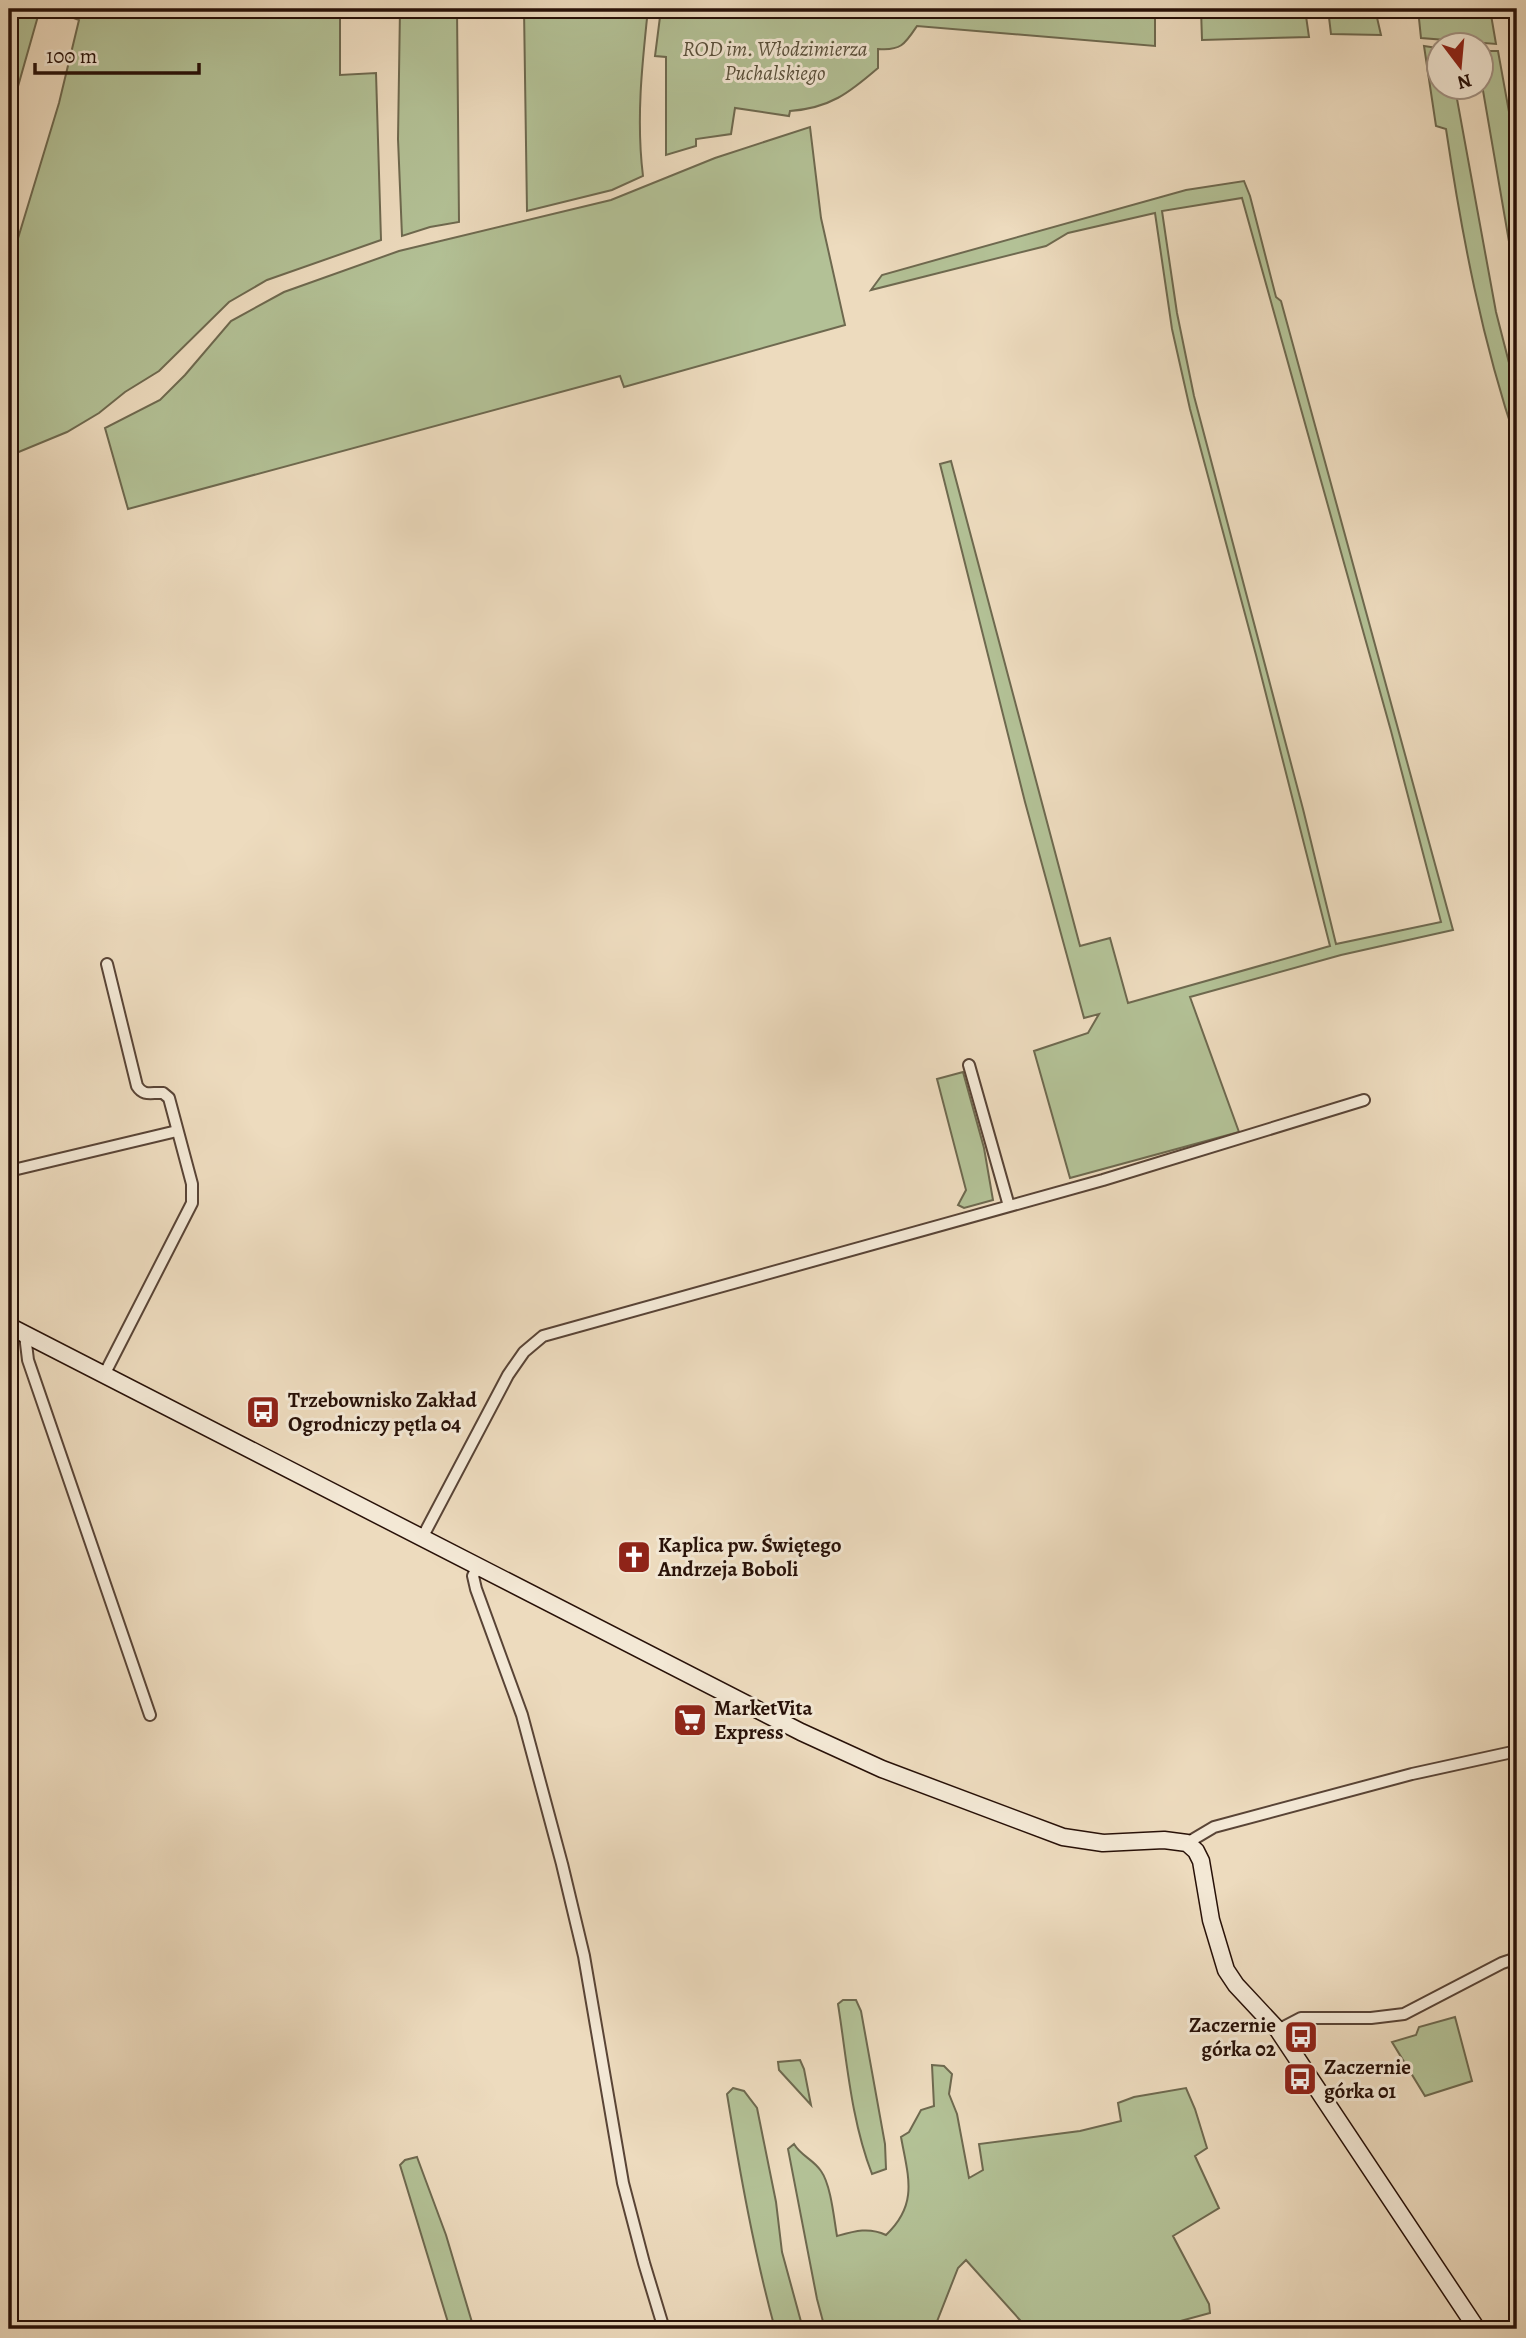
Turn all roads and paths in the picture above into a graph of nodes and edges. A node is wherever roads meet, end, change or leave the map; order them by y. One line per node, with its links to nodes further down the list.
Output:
1 (107, 964): 4 (street)
2 (969, 1065): 6 (street)
3 (1364, 1100): 6 (street)
4 (177, 1131): 5 (street); 9 (street)
5 (9, 1171)
6 (1009, 1206): 10 (street)
7 (9, 1326): 8 (street)
8 (25, 1335): 9 (street); 12 (street)
9 (104, 1375): 10 (street)
10 (422, 1538): 11 (street)
11 (478, 1566): 14 (street); 17 (street)
12 (150, 1715)
13 (1517, 1751): 14 (street)
14 (1187, 1843): 16 (street)
15 (1517, 1958): 16 (street)
16 (1278, 2030): 18 (street)
17 (664, 2329)
18 (1477, 2329)

